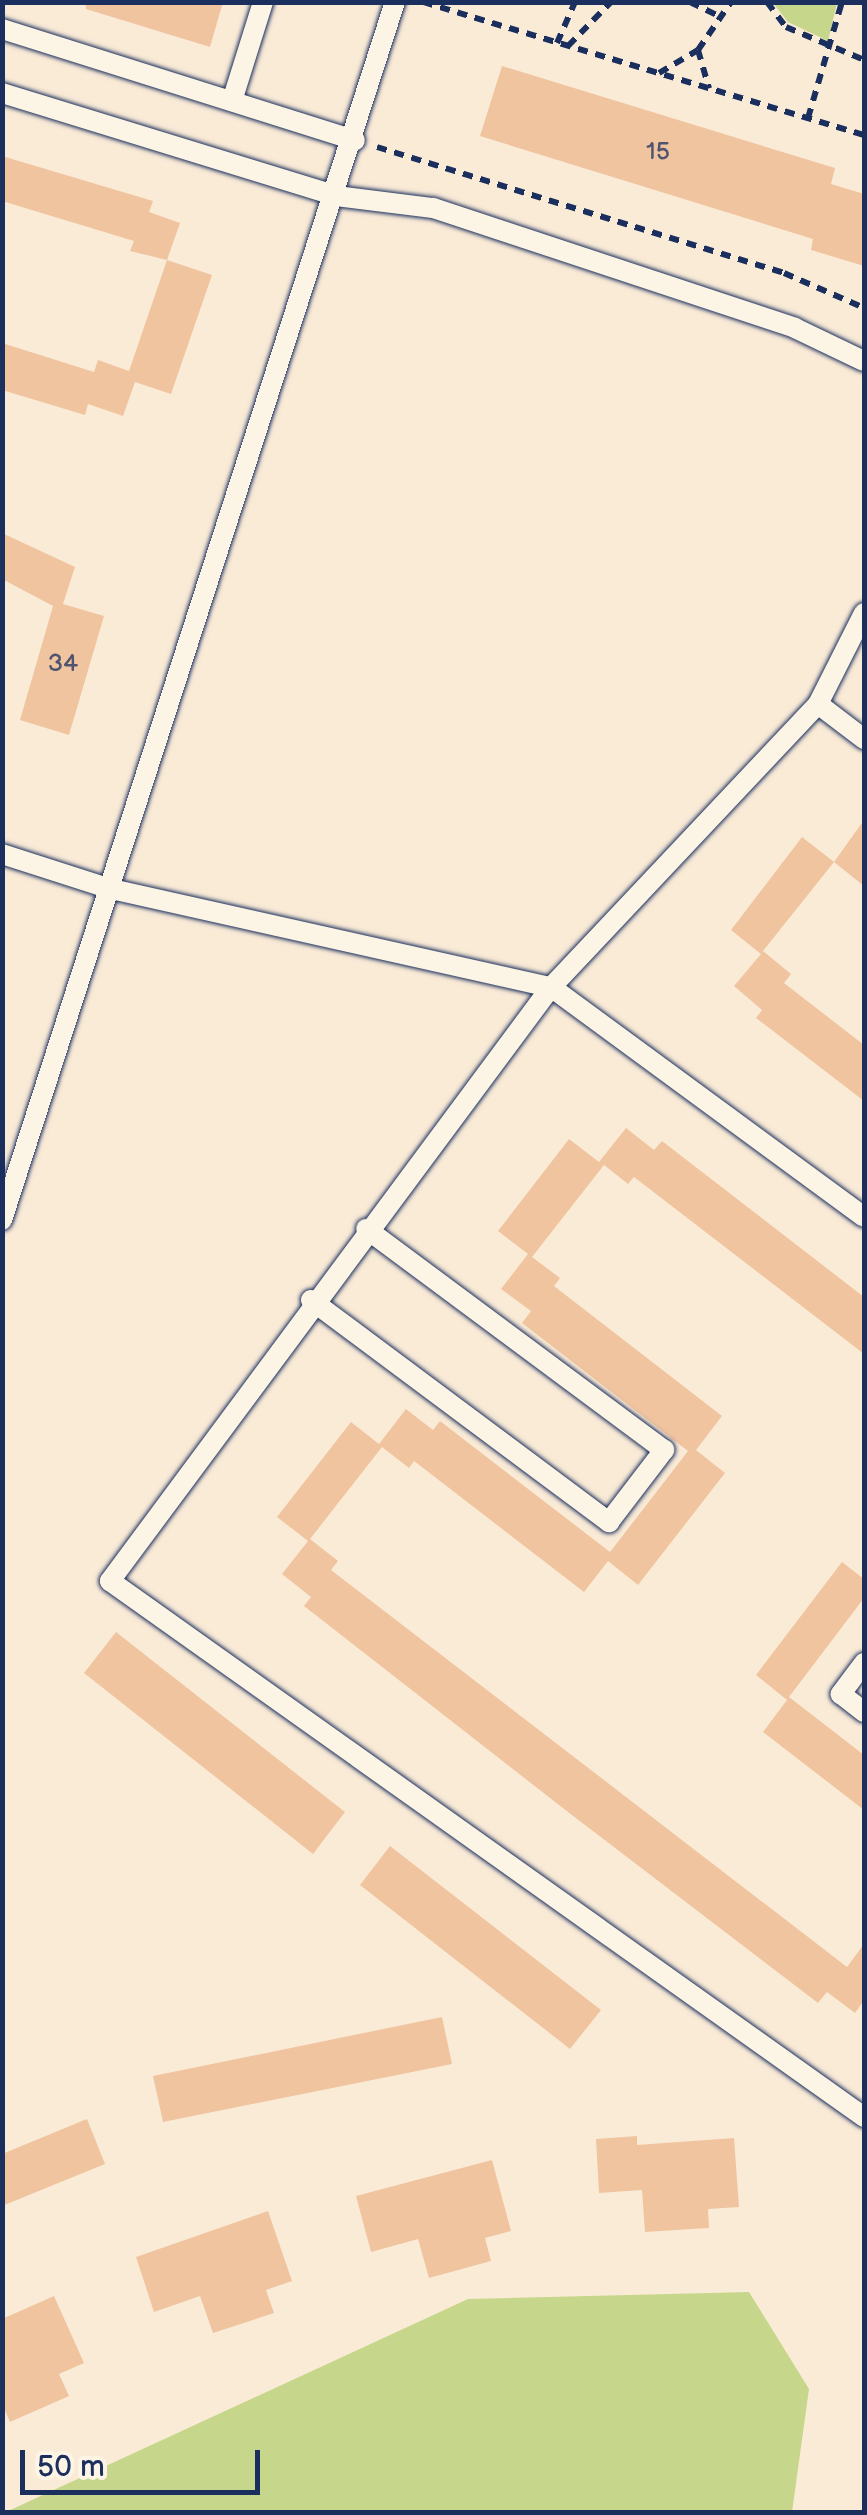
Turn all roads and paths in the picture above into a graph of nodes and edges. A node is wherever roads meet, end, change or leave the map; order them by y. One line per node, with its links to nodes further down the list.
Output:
1 (263, 2): 20 (lane)
2 (394, 2): 23 (lane)
3 (422, 2): 12 (path)
4 (575, 2): 12 (path)
5 (611, 2): 13 (path)
6 (690, 2): 10 (path)
7 (730, 2): 10 (path)
8 (767, 2): 14 (path)
9 (842, 2): 14 (path)
10 (721, 17): 15 (path)
11 (2, 29): 20 (lane)
12 (557, 43): 13 (path)
13 (568, 46): 17 (path)
14 (831, 47): 16 (path); 21 (path)
15 (698, 50): 17 (path); 18 (path)
16 (864, 60)
17 (659, 74): 18 (path)
18 (709, 88): 21 (path)
19 (2, 93): 24 (lane)
20 (232, 102): 23 (lane)
21 (808, 118): 22 (path)
22 (864, 135)
23 (355, 140): 24 (lane); 25 (path)
24 (336, 196): 26 (lane); 31 (lane)
25 (864, 308)
26 (864, 361)
27 (864, 613): 28 (lane)
28 (818, 704): 29 (lane); 32 (lane)
29 (864, 739)
30 (2, 854): 31 (lane)
31 (111, 889): 32 (lane); 34 (lane)
32 (552, 988): 33 (lane); 35 (lane)
33 (864, 1218)
34 (2, 1220)
35 (366, 1229): 36 (lane); 36 (lane)
36 (312, 1300): 39 (lane)
37 (864, 1662): 38 (lane)
38 (864, 1712)
39 (864, 2117)

